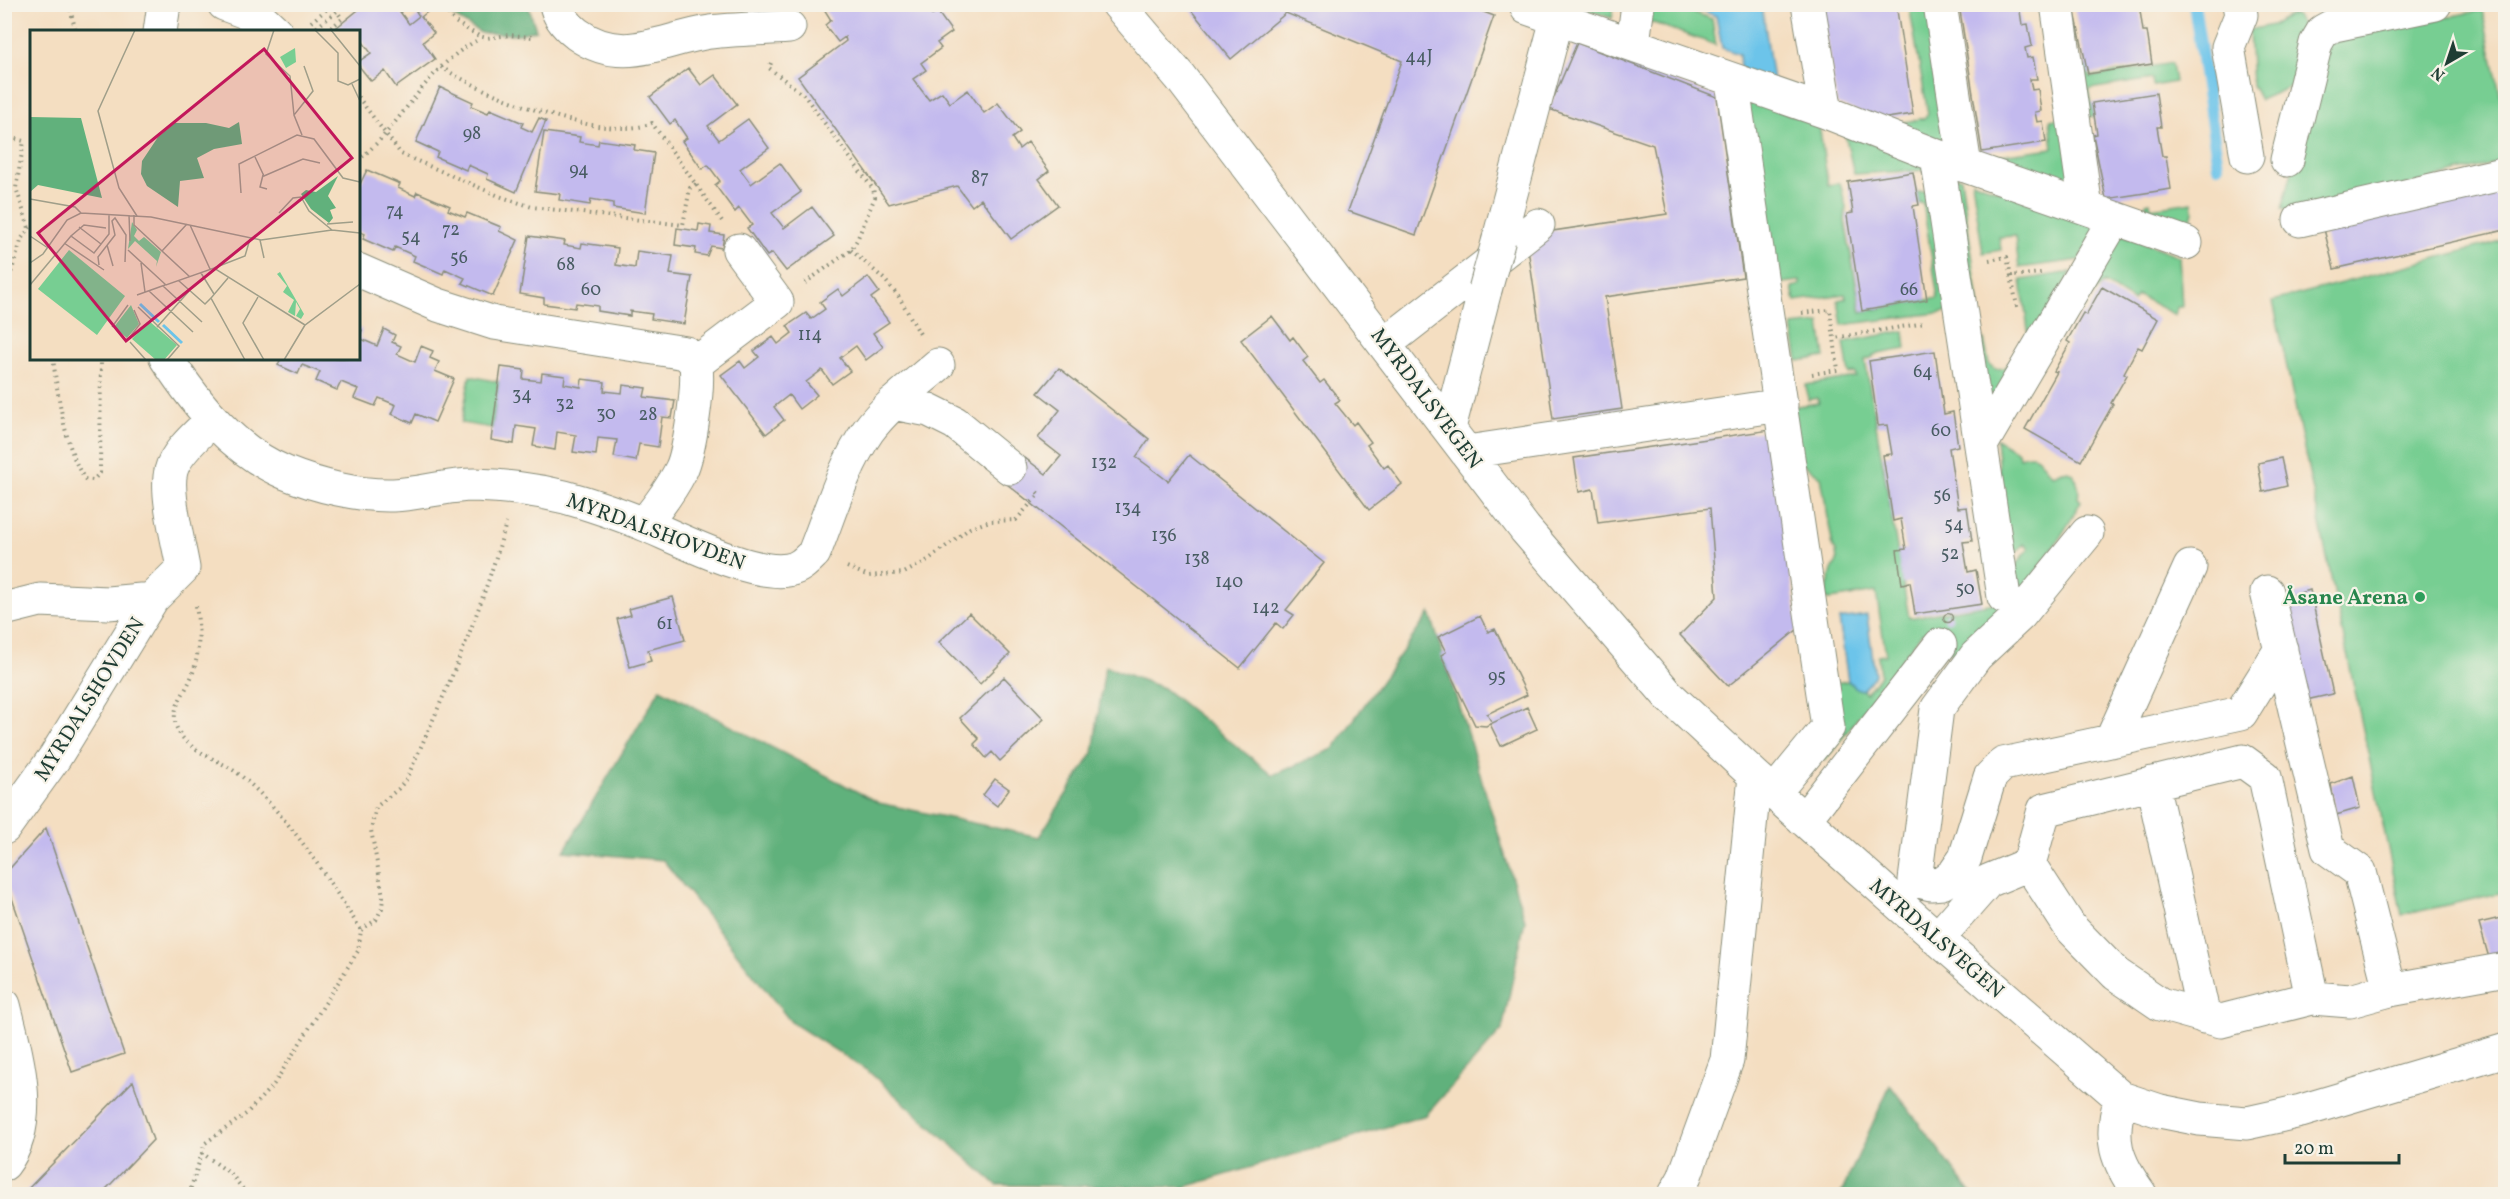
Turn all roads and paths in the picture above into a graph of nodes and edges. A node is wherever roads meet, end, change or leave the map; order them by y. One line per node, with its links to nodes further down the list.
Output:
1 (69, 4): 18 (path)
2 (165, 4): 19 (street)
3 (224, 4): 20 (street)
4 (333, 4): 16 (path)
5 (441, 4): 14 (path)
6 (1638, 4): 24 (street)
7 (1808, 4): 29 (street)
8 (1940, 4): 35 (street)
9 (2057, 4): 38 (street)
10 (2239, 4): 32 (street)
11 (2435, 4): 34 (street)
12 (1125, 6): 54 (street, MYRDALSVEGEN)
13 (1523, 6): 15 (street)
14 (560, 12): 17 (street)
15 (1557, 19): 24 (street); 63 (street, bridge)
16 (307, 25)
17 (789, 27)
18 (76, 30)
19 (160, 30)
20 (274, 30)
21 (314, 30): 22 (path)
22 (328, 30)
23 (476, 41): 25 (path)
24 (1633, 44): 27 (street)
25 (441, 67): 30 (path); 37 (path)
26 (774, 71): 45 (path)
27 (1732, 81): 29 (street); 52 (street)
28 (360, 100): 30 (path)
29 (1826, 112): 35 (street)
30 (386, 133): 33 (path); 37 (path)
31 (4, 136): 42 (path)
32 (2247, 156)
33 (360, 159)
34 (2288, 160)
35 (1951, 161): 38 (street); 51 (street)
36 (2505, 173): 40 (street)
37 (696, 184): 39 (path)
38 (2101, 213): 43 (street); 47 (street)
39 (720, 218)
40 (2300, 220)
41 (1538, 225): 54 (street)
42 (30, 227): 49 (path)
43 (2186, 243)
44 (739, 250): 50 (street)
45 (851, 250): 50 (path); 59 (path)
46 (1980, 261): 47 (path)
47 (2086, 268): 64 (street)
48 (360, 271): 58 (street)
49 (4, 295)
50 (777, 302): 58 (street)
51 (1962, 317): 53 (path); 64 (street)
52 (1768, 318): 53 (path); 60 (street)
53 (1834, 338): 60 (path)
54 (1386, 344): 63 (street, MYRDALSVEGEN)
55 (53, 360): 56 (path)
56 (101, 360)
57 (167, 360): 62 (street, MYRDALSHOVDEN)
58 (695, 364): 67 (street)
59 (938, 365): 61 (street)
60 (1779, 393): 63 (street); 80 (street)
61 (893, 404): 65 (street); 69 (street)
62 (212, 420): 66 (street, MYRDALSHOVDEN); 71 (street)
63 (1458, 440): 80 (street, MYRDALSVEGEN)
64 (1981, 445): 73 (street)
65 (1010, 468): 69 (path)
66 (517, 488): 67 (street, MYRDALSHOVDEN); 84 (path)
67 (644, 524): 69 (street, MYRDALSHOVDEN)
68 (2087, 533): 78 (street)
69 (814, 553)
70 (2190, 567): 78 (street)
71 (183, 568): 74 (street, MYRDALSHOVDEN); 84 (path)
72 (2267, 592): 77 (street)
73 (2004, 597)
74 (152, 600): 75 (street, MYRDALSHOVDEN); 82 (street, MYRDALSHOVDEN)
75 (4, 609)
76 (1940, 645): 81 (street)
77 (2281, 649): 78 (street); 87 (street)
78 (2111, 741)
79 (2152, 783): 83 (street); 88 (street); 90 (street)
80 (1764, 784): 81 (street, MYRDALSVEGEN); 97 (street)
81 (1804, 820): 85 (street, MYRDALSVEGEN)
82 (4, 828)
83 (2029, 864): 85 (street); 90 (street)
84 (361, 930): 93 (path)
85 (1937, 939): 92 (street, MYRDALSVEGEN)
86 (2505, 969): 87 (street)
87 (2390, 990): 88 (street)
88 (2312, 998): 90 (street)
89 (4, 1005): 94 (street)
90 (2204, 1017)
91 (2505, 1050): 92 (street, MYRDALSVEGEN)
92 (2121, 1098): 98 (street)
93 (202, 1153): 95 (path); 96 (path)
94 (4, 1164)
95 (189, 1194)
96 (247, 1194)
97 (1676, 1194)
98 (2140, 1194)

